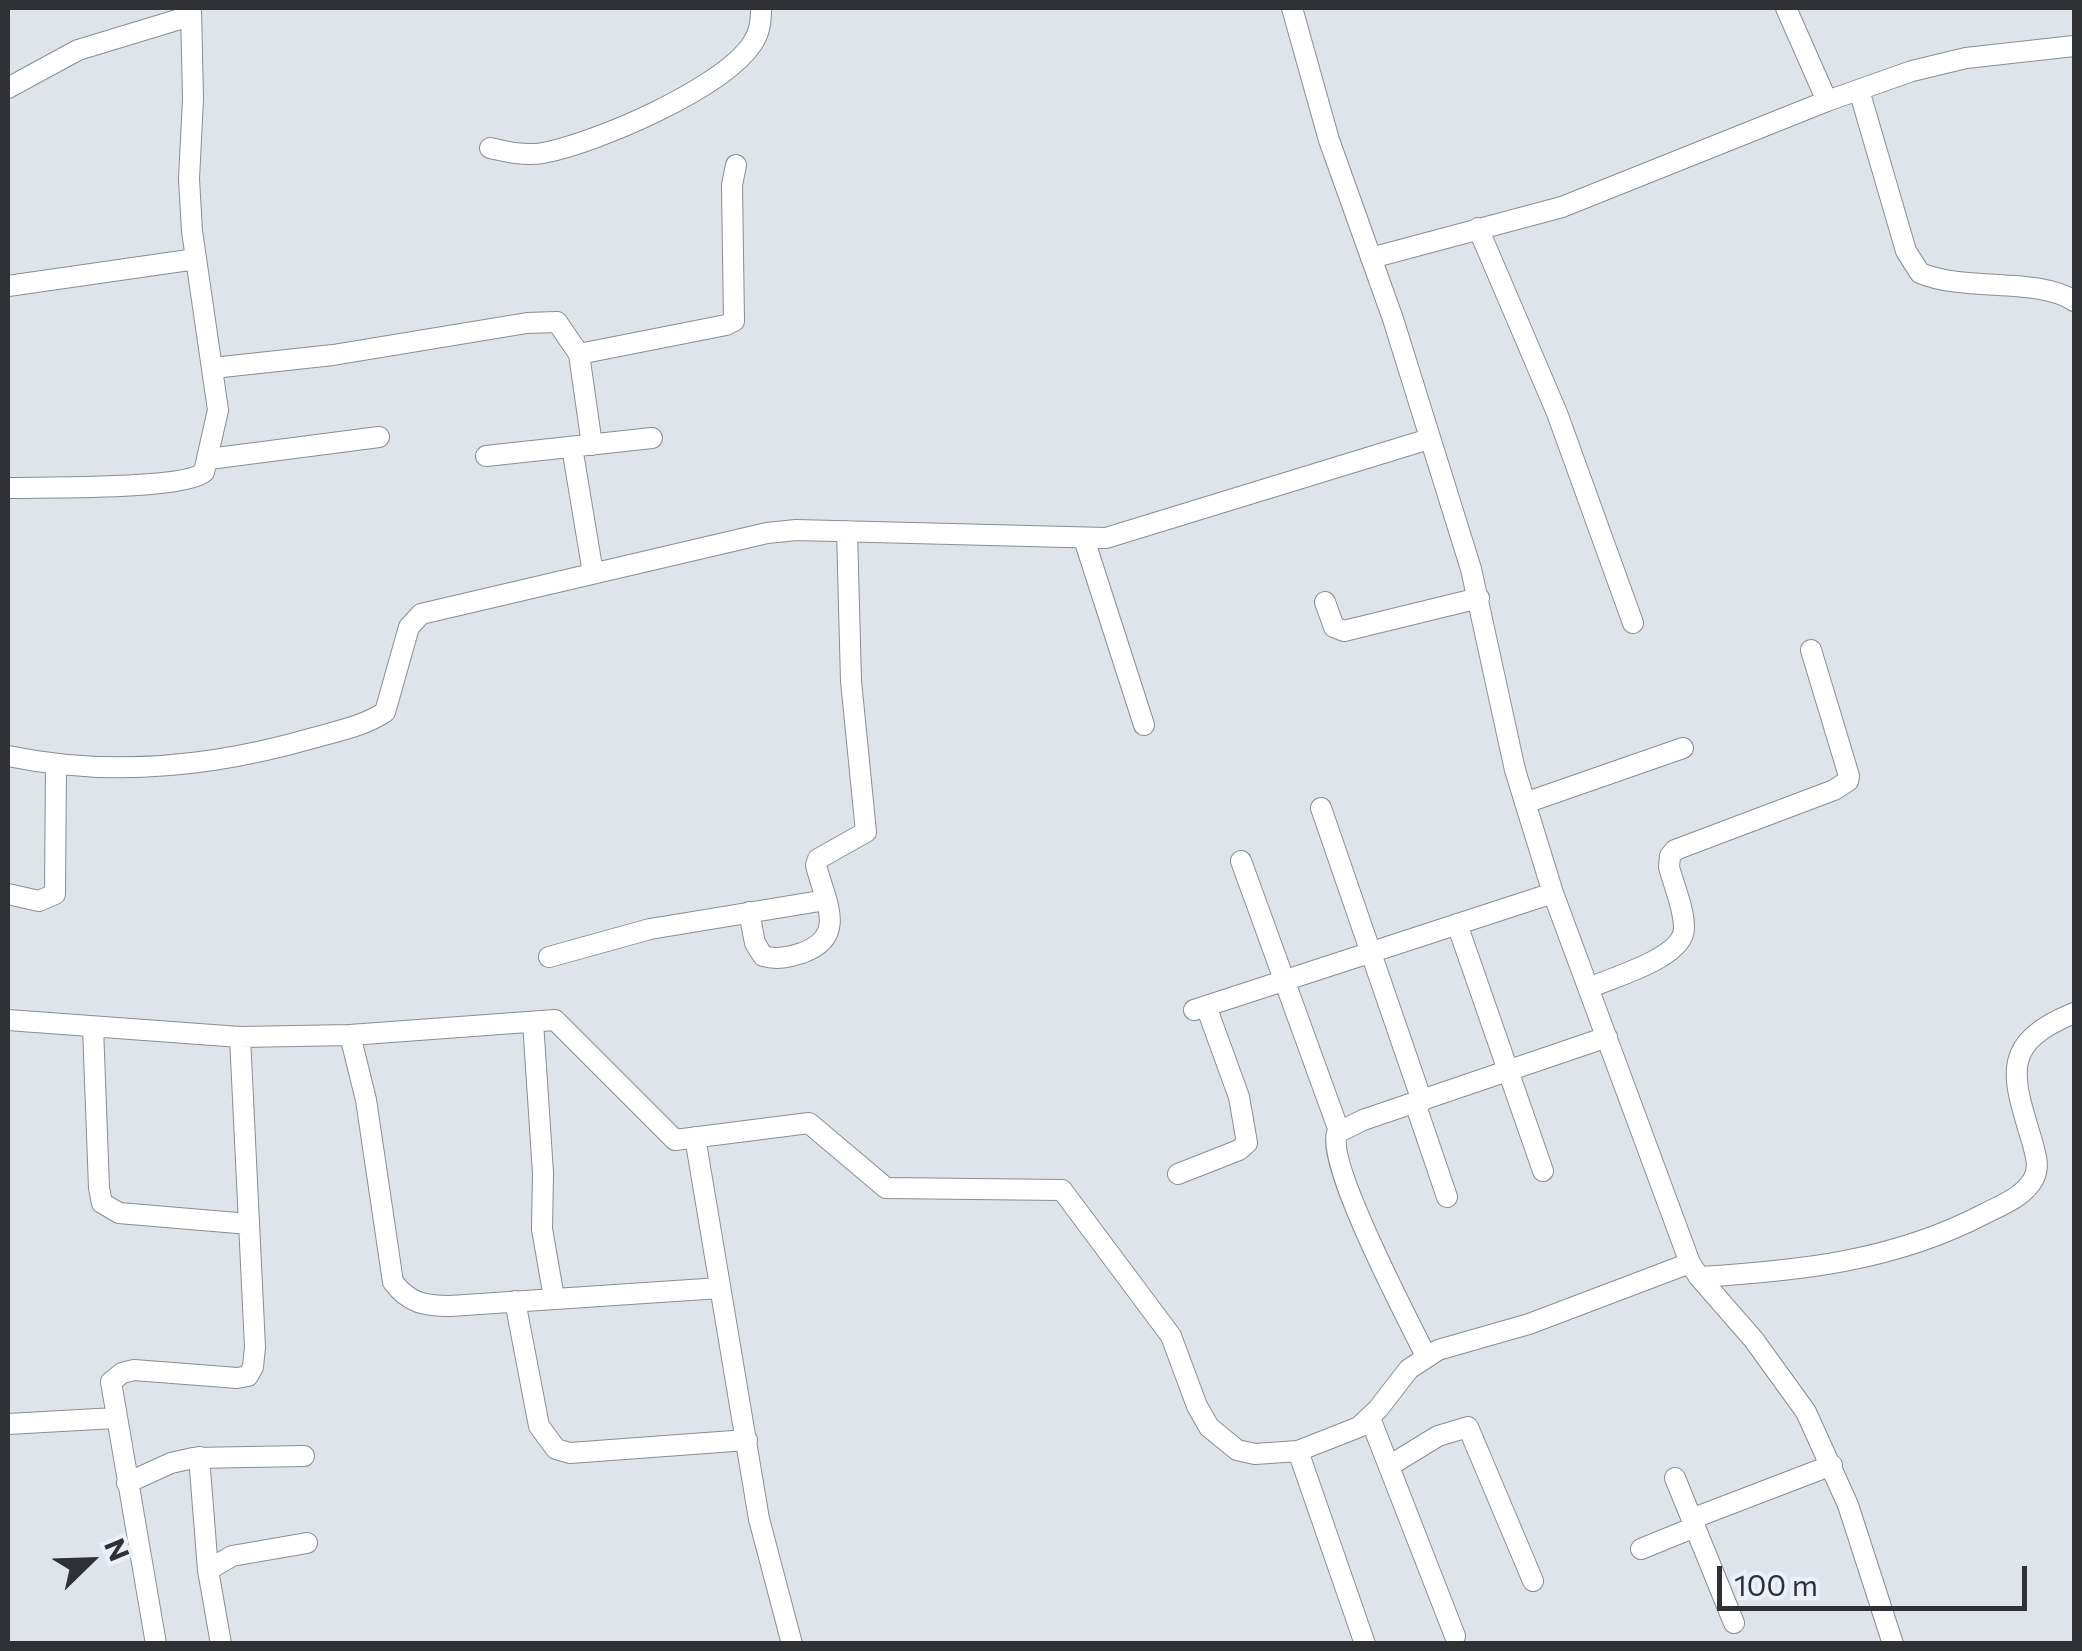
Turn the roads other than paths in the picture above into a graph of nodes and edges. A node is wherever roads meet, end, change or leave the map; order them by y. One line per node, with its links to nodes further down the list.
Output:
1 (761, 8): 9 (street)
2 (1292, 8): 12 (street)
3 (1786, 8): 8 (street)
4 (190, 12): 6 (street); 13 (street)
5 (2074, 46): 7 (street)
6 (8, 88)
7 (1858, 90): 8 (street); 15 (street)
8 (1827, 101): 11 (street)
9 (490, 148)
10 (736, 165): 16 (street)
11 (1478, 228): 12 (street); 30 (street)
12 (1371, 258): 20 (street)
13 (196, 259): 14 (street); 17 (street)
14 (8, 286)
15 (2074, 302)
16 (579, 354): 17 (street); 21 (street)
17 (213, 368): 23 (street)
18 (379, 437): 23 (street)
19 (652, 438): 21 (street)
20 (1429, 439): 26 (street); 28 (street)
21 (582, 446): 22 (street); 27 (street)
22 (486, 456)
23 (209, 459): 24 (street)
24 (8, 488)
25 (848, 531): 26 (street); 27 (street); 41 (street)
26 (1084, 539): 32 (street)
27 (593, 574): 35 (street)
28 (1479, 598): 29 (street); 36 (street)
29 (1326, 602)
30 (1633, 623)
31 (1811, 650): 47 (street)
32 (1144, 725)
33 (1682, 748): 36 (street)
34 (8, 756): 35 (street)
35 (56, 766): 40 (street)
36 (1525, 803): 39 (street)
37 (1322, 808): 44 (street)
38 (1241, 861): 46 (street)
39 (1553, 893): 43 (street); 47 (street)
40 (8, 894)
41 (826, 900): 42 (street); 42 (street)
42 (749, 912): 45 (street)
43 (1457, 924): 44 (street); 55 (street)
44 (1372, 952): 46 (street); 56 (street)
45 (549, 957)
46 (1284, 980): 57 (street); 60 (street)
47 (1589, 988): 53 (street)
48 (2074, 1013): 63 (street)
49 (8, 1020): 51 (street)
50 (534, 1022): 52 (street); 58 (street); 65 (street)
51 (93, 1027): 54 (street); 62 (street)
52 (350, 1035): 54 (street); 66 (street)
53 (1607, 1037): 55 (street); 63 (street)
54 (240, 1038): 62 (street)
55 (1509, 1072): 56 (street); 59 (street)
56 (1419, 1102): 57 (street); 61 (street)
57 (1339, 1131): 67 (street)
58 (695, 1137): 64 (street); 72 (street)
59 (1543, 1171)
60 (1178, 1174)
61 (1447, 1197)
62 (249, 1224): 68 (street)
63 (1694, 1270): 67 (street); 75 (street)
64 (720, 1288): 65 (street); 71 (street)
65 (554, 1298): 66 (street)
66 (515, 1301): 71 (street)
67 (1426, 1356): 69 (street)
68 (116, 1418): 70 (street); 78 (street)
69 (1370, 1418): 72 (street); 76 (street)
70 (8, 1424)
71 (746, 1440): 88 (street)
72 (1298, 1452): 89 (street)
73 (304, 1456): 74 (street)
74 (199, 1457): 78 (street); 82 (street)
75 (1832, 1464): 79 (street); 90 (street)
76 (1389, 1466): 83 (street); 85 (street)
77 (1675, 1478): 79 (street)
78 (127, 1482): 86 (street)
79 (1694, 1523): 81 (street); 84 (street)
80 (307, 1543): 82 (street)
81 (1641, 1549)
82 (208, 1570): 87 (street)
83 (1533, 1581)
84 (1734, 1623)
85 (1455, 1636)
86 (156, 1644)
87 (221, 1644)
88 (792, 1644)
89 (1366, 1644)
90 (1893, 1644)

